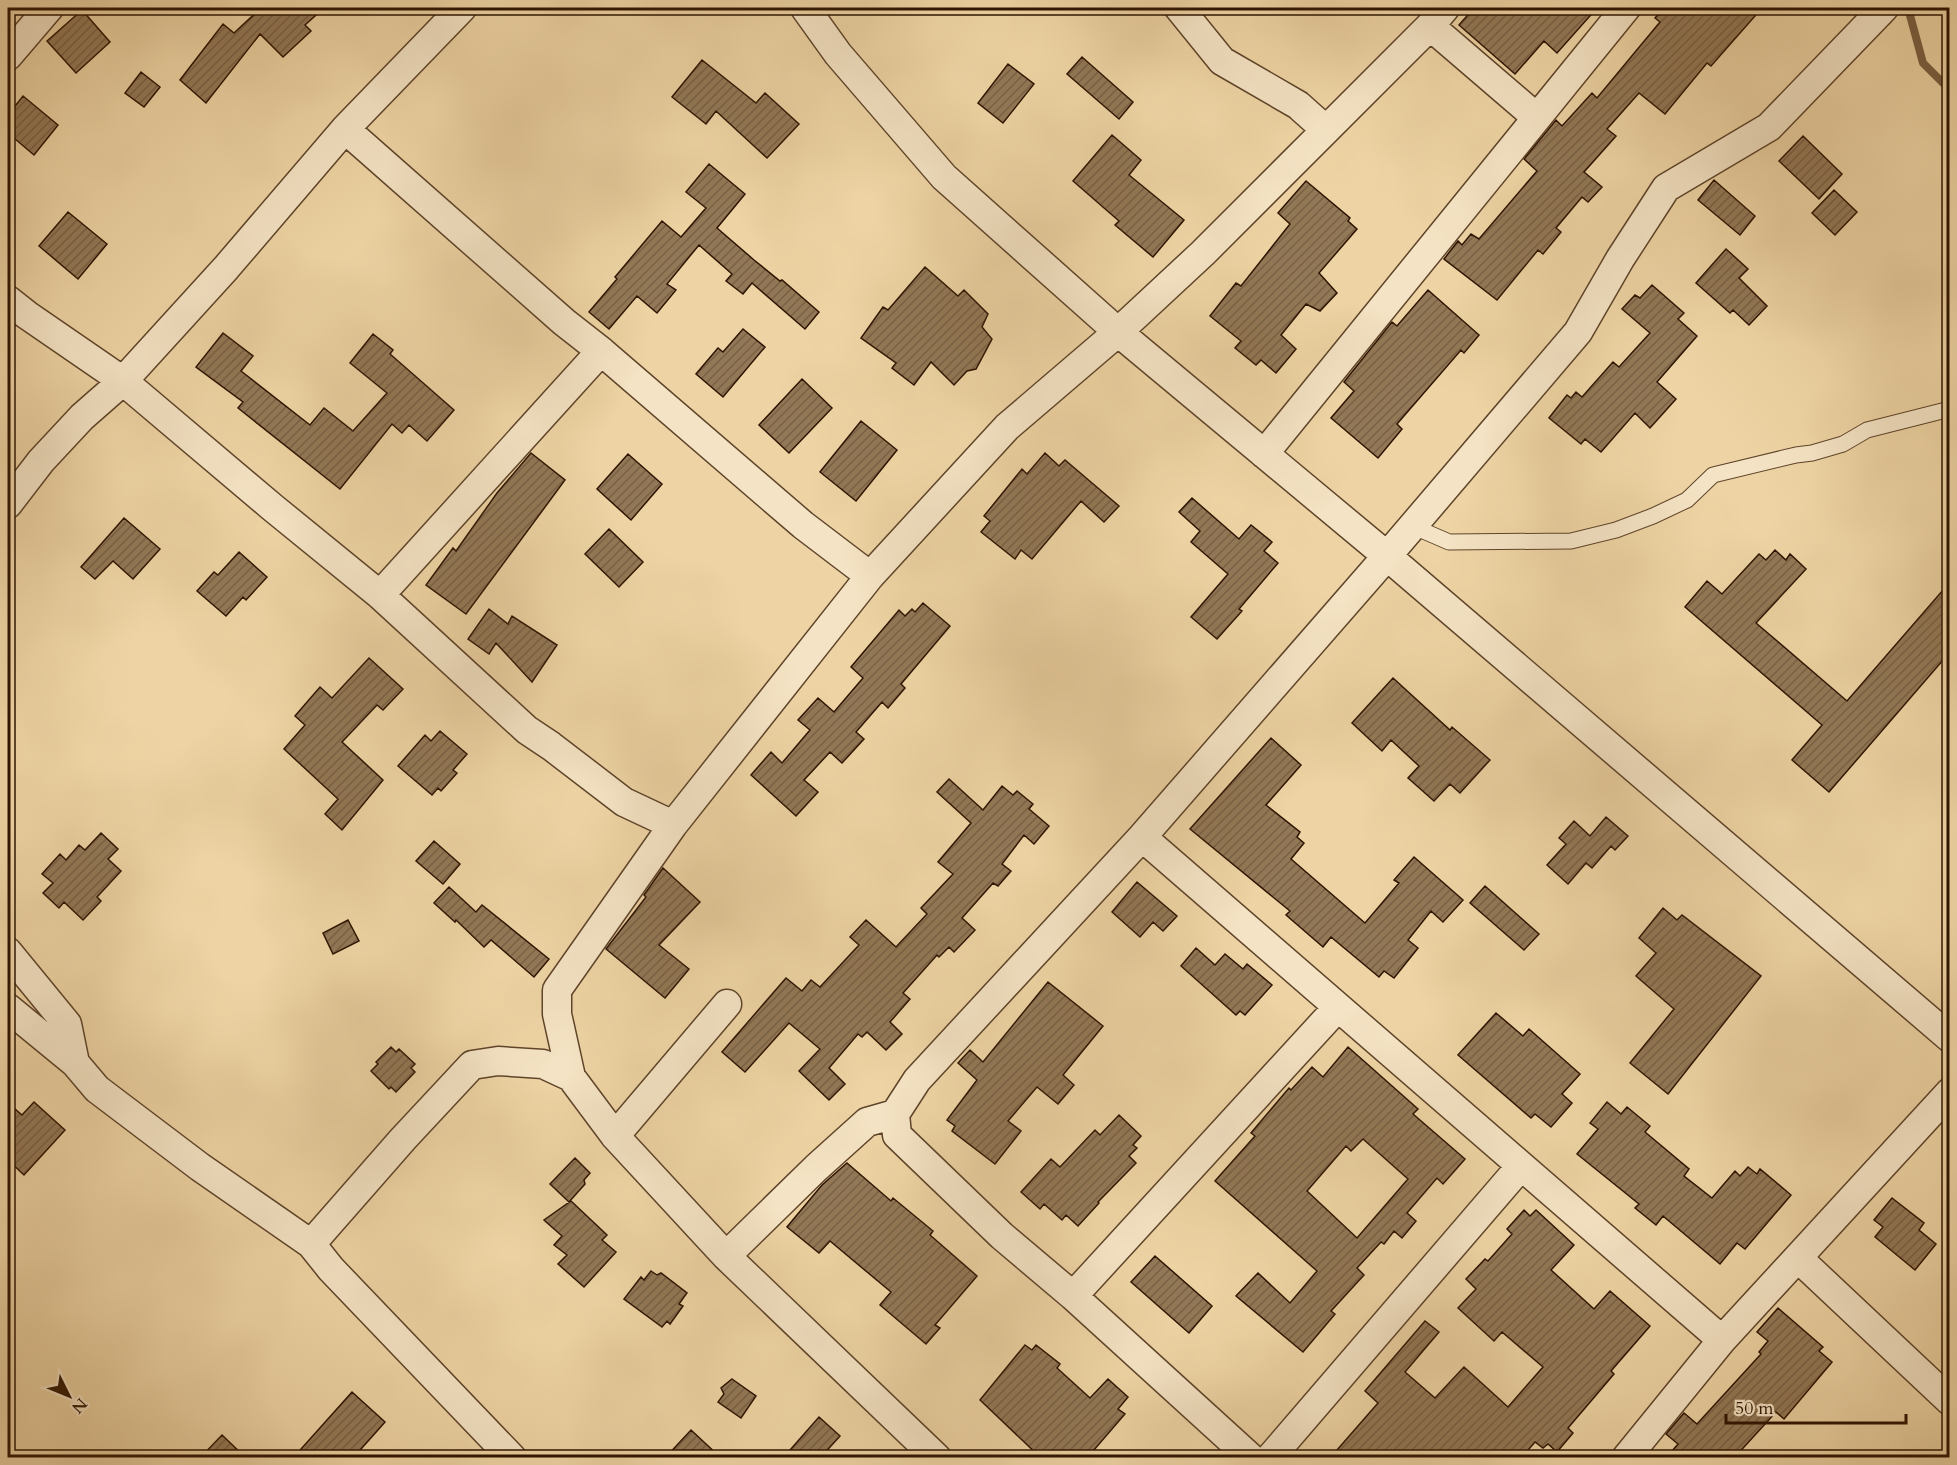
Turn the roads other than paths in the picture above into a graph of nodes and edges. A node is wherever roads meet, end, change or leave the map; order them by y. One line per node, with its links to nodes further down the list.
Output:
1 (48, 8): 8 (street)
2 (462, 8): 10 (street)
3 (1179, 8): 11 (street)
4 (1626, 8): 9 (street)
5 (1884, 8): 19 (street)
6 (816, 12): 13 (street)
7 (1437, 16): 9 (street); 11 (street)
8 (8, 56)
9 (1536, 117): 17 (street)
10 (345, 129): 14 (street); 15 (street)
11 (1326, 130): 13 (street)
12 (8, 300): 15 (street)
13 (1118, 332): 17 (street); 21 (street)
14 (601, 351): 21 (street); 22 (street)
15 (123, 381): 18 (street); 22 (street)
16 (1950, 409): 19 (lane)
17 (1264, 454): 20 (street)
18 (8, 504)
19 (1412, 526): 20 (street)
20 (1387, 556): 24 (street); 29 (street)
21 (870, 576): 23 (street)
22 (380, 595): 23 (street)
23 (673, 825): 31 (street)
24 (1142, 837): 27 (street); 33 (street)
25 (8, 951): 30 (street)
26 (727, 1004): 34 (street)
27 (1338, 1007): 35 (street); 39 (street)
28 (8, 1008): 30 (street)
29 (1950, 1038)
30 (75, 1063): 36 (street)
31 (571, 1077): 34 (street); 36 (street)
32 (1950, 1092): 38 (street)
33 (895, 1114): 37 (street); 39 (street)
34 (615, 1136): 37 (street)
35 (1521, 1166): 40 (street); 45 (street)
36 (310, 1244): 42 (street)
37 (726, 1256): 43 (street)
38 (1798, 1258): 40 (street); 41 (street)
39 (1073, 1296): 44 (street)
40 (1722, 1341): 46 (street)
41 (1950, 1401)
42 (512, 1458)
43 (936, 1458)
44 (1251, 1458)
45 (1270, 1458)
46 (1626, 1458)

